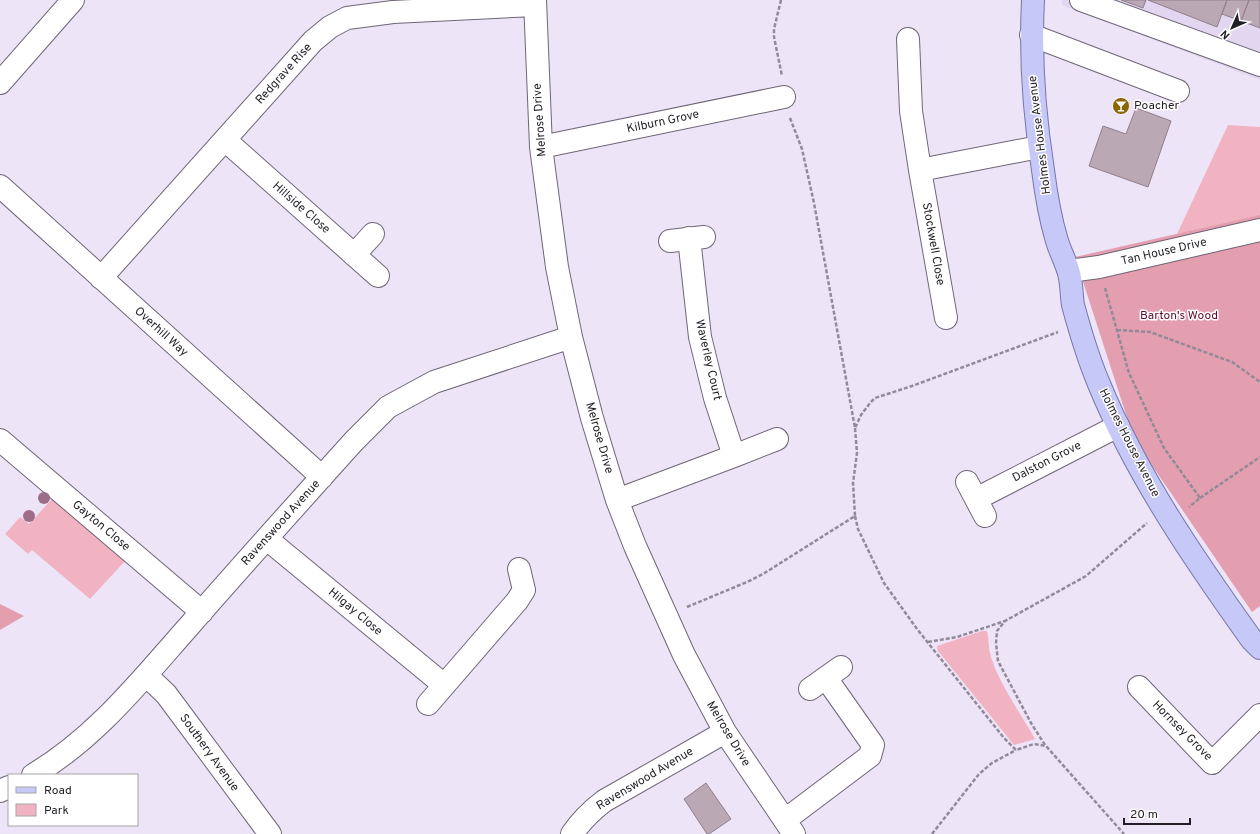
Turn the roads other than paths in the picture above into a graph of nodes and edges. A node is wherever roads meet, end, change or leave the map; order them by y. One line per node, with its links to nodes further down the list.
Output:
1 (73, 0): 8 (street)
2 (1033, 0): 5 (main road, Holmes House Avenue)
3 (1081, 0): 7 (street)
4 (535, 3): 11 (street, Redgrave Rise); 12 (street, Melrose Drive)
5 (1031, 35): 9 (street); 13 (main road, Holmes House Avenue)
6 (908, 39): 14 (street, Stockwell Close)
7 (1260, 65)
8 (0, 83)
9 (1178, 91)
10 (784, 97): 12 (street, Kilburn Grove)
11 (225, 140): 19 (street, Hillside Close); 22 (street, Redgrave Rise)
12 (541, 147): 24 (street, Melrose Drive)
13 (1039, 147): 14 (street); 20 (main road, Holmes House Avenue)
14 (920, 170): 23 (street, Stockwell Close)
15 (0, 186): 22 (street, Overhill Way)
16 (1260, 230): 20 (street, Tan House Drive)
17 (373, 234): 19 (street)
18 (687, 239): 28 (street, Waverley Court)
19 (354, 255): 21 (street, Hillside Close)
20 (1069, 271): 25 (main road, Holmes House Avenue)
21 (378, 276)
22 (101, 278): 29 (street, Overhill Way)
23 (946, 318)
24 (571, 337): 29 (street, Ravenswood Avenue); 31 (street, Melrose Drive)
25 (1118, 426): 30 (street, Dalston Grove); 35 (main road, Holmes House Avenue)
26 (777, 439): 28 (street)
27 (0, 440): 34 (street, Gayton Close)
28 (734, 456): 31 (street)
29 (322, 477): 32 (street, Ravenswood Avenue)
30 (976, 499)
31 (617, 500): 42 (street, Melrose Drive)
32 (267, 539): 34 (street, Ravenswood Avenue); 38 (street, Hilgay Close)
33 (519, 569): 38 (street)
34 (202, 612): 36 (street, Ravenswood Avenue)
35 (1257, 640)
36 (146, 675): 43 (street, Ravenswood Avenue); 45 (street, Southery Avenue)
37 (826, 678): 44 (street)
38 (444, 685): 40 (street)
39 (1139, 687): 41 (street, Hornsey Grove)
40 (428, 704)
41 (1260, 716)
42 (726, 732): 44 (street, Melrose Drive); 46 (street, Ravenswood Avenue)
43 (35, 774)
44 (789, 827)
45 (270, 834)
46 (572, 834)

